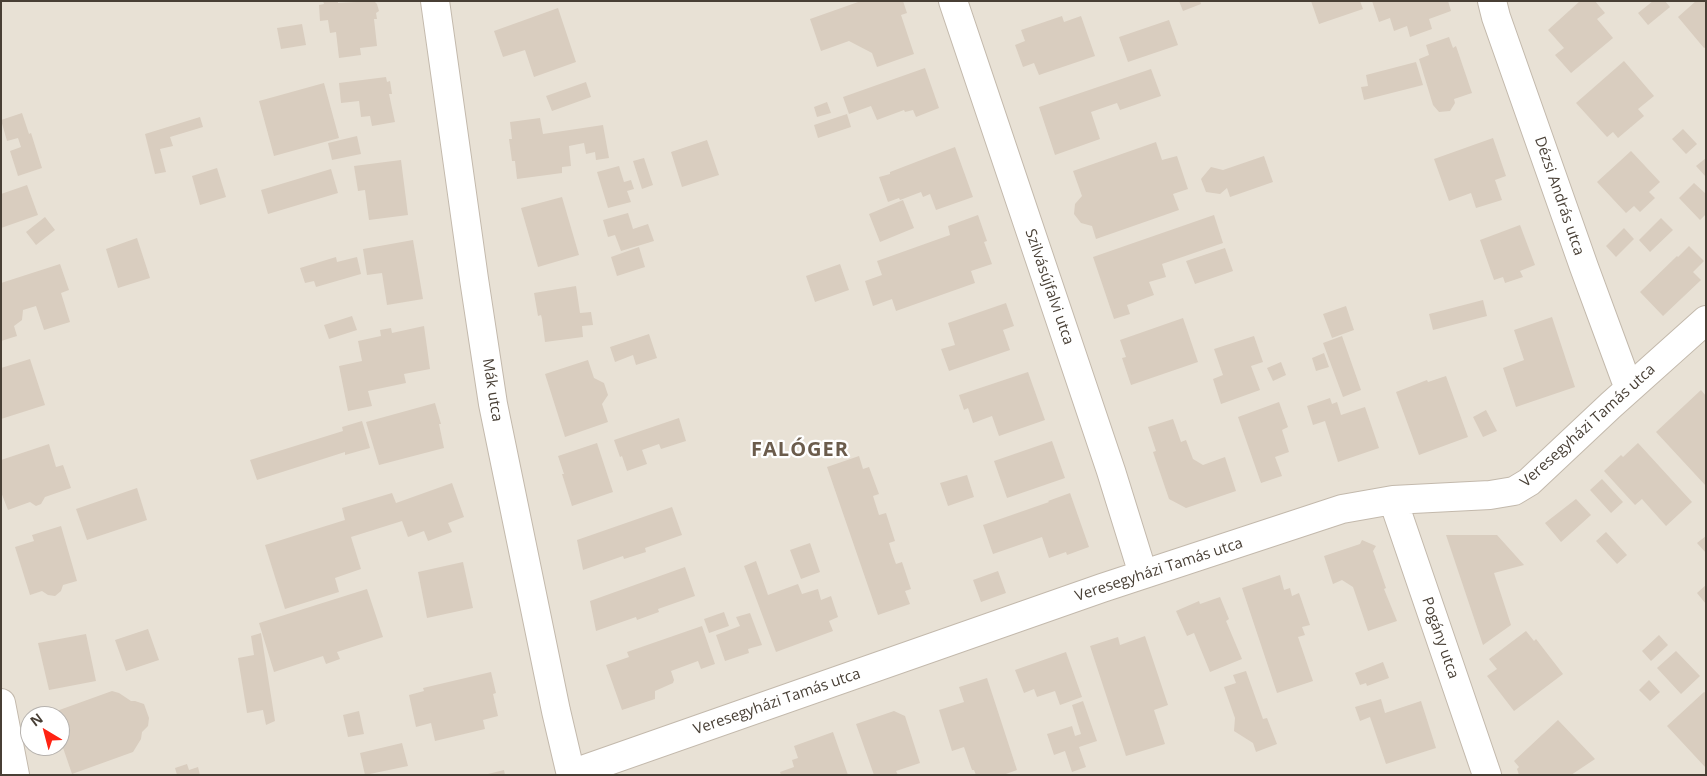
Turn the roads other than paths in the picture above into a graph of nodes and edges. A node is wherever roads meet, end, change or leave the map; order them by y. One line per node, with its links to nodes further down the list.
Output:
1 (435, 1): 9 (street, Mák utca)
2 (953, 1): 7 (street, Szilvásújfalvi utca)
3 (1492, 1): 5 (street, Dézsi András utca)
4 (1706, 320): 5 (street, Veresegyházi Tamás utca)
5 (1629, 389): 6 (street, Veresegyházi Tamás utca)
6 (1393, 500): 7 (street, Veresegyházi Tamás utca); 11 (street, Pogány utca)
7 (1143, 574): 9 (street, Veresegyházi Tamás utca)
8 (1, 703): 10 (street)
9 (571, 774)
10 (15, 775)
11 (1487, 775)

